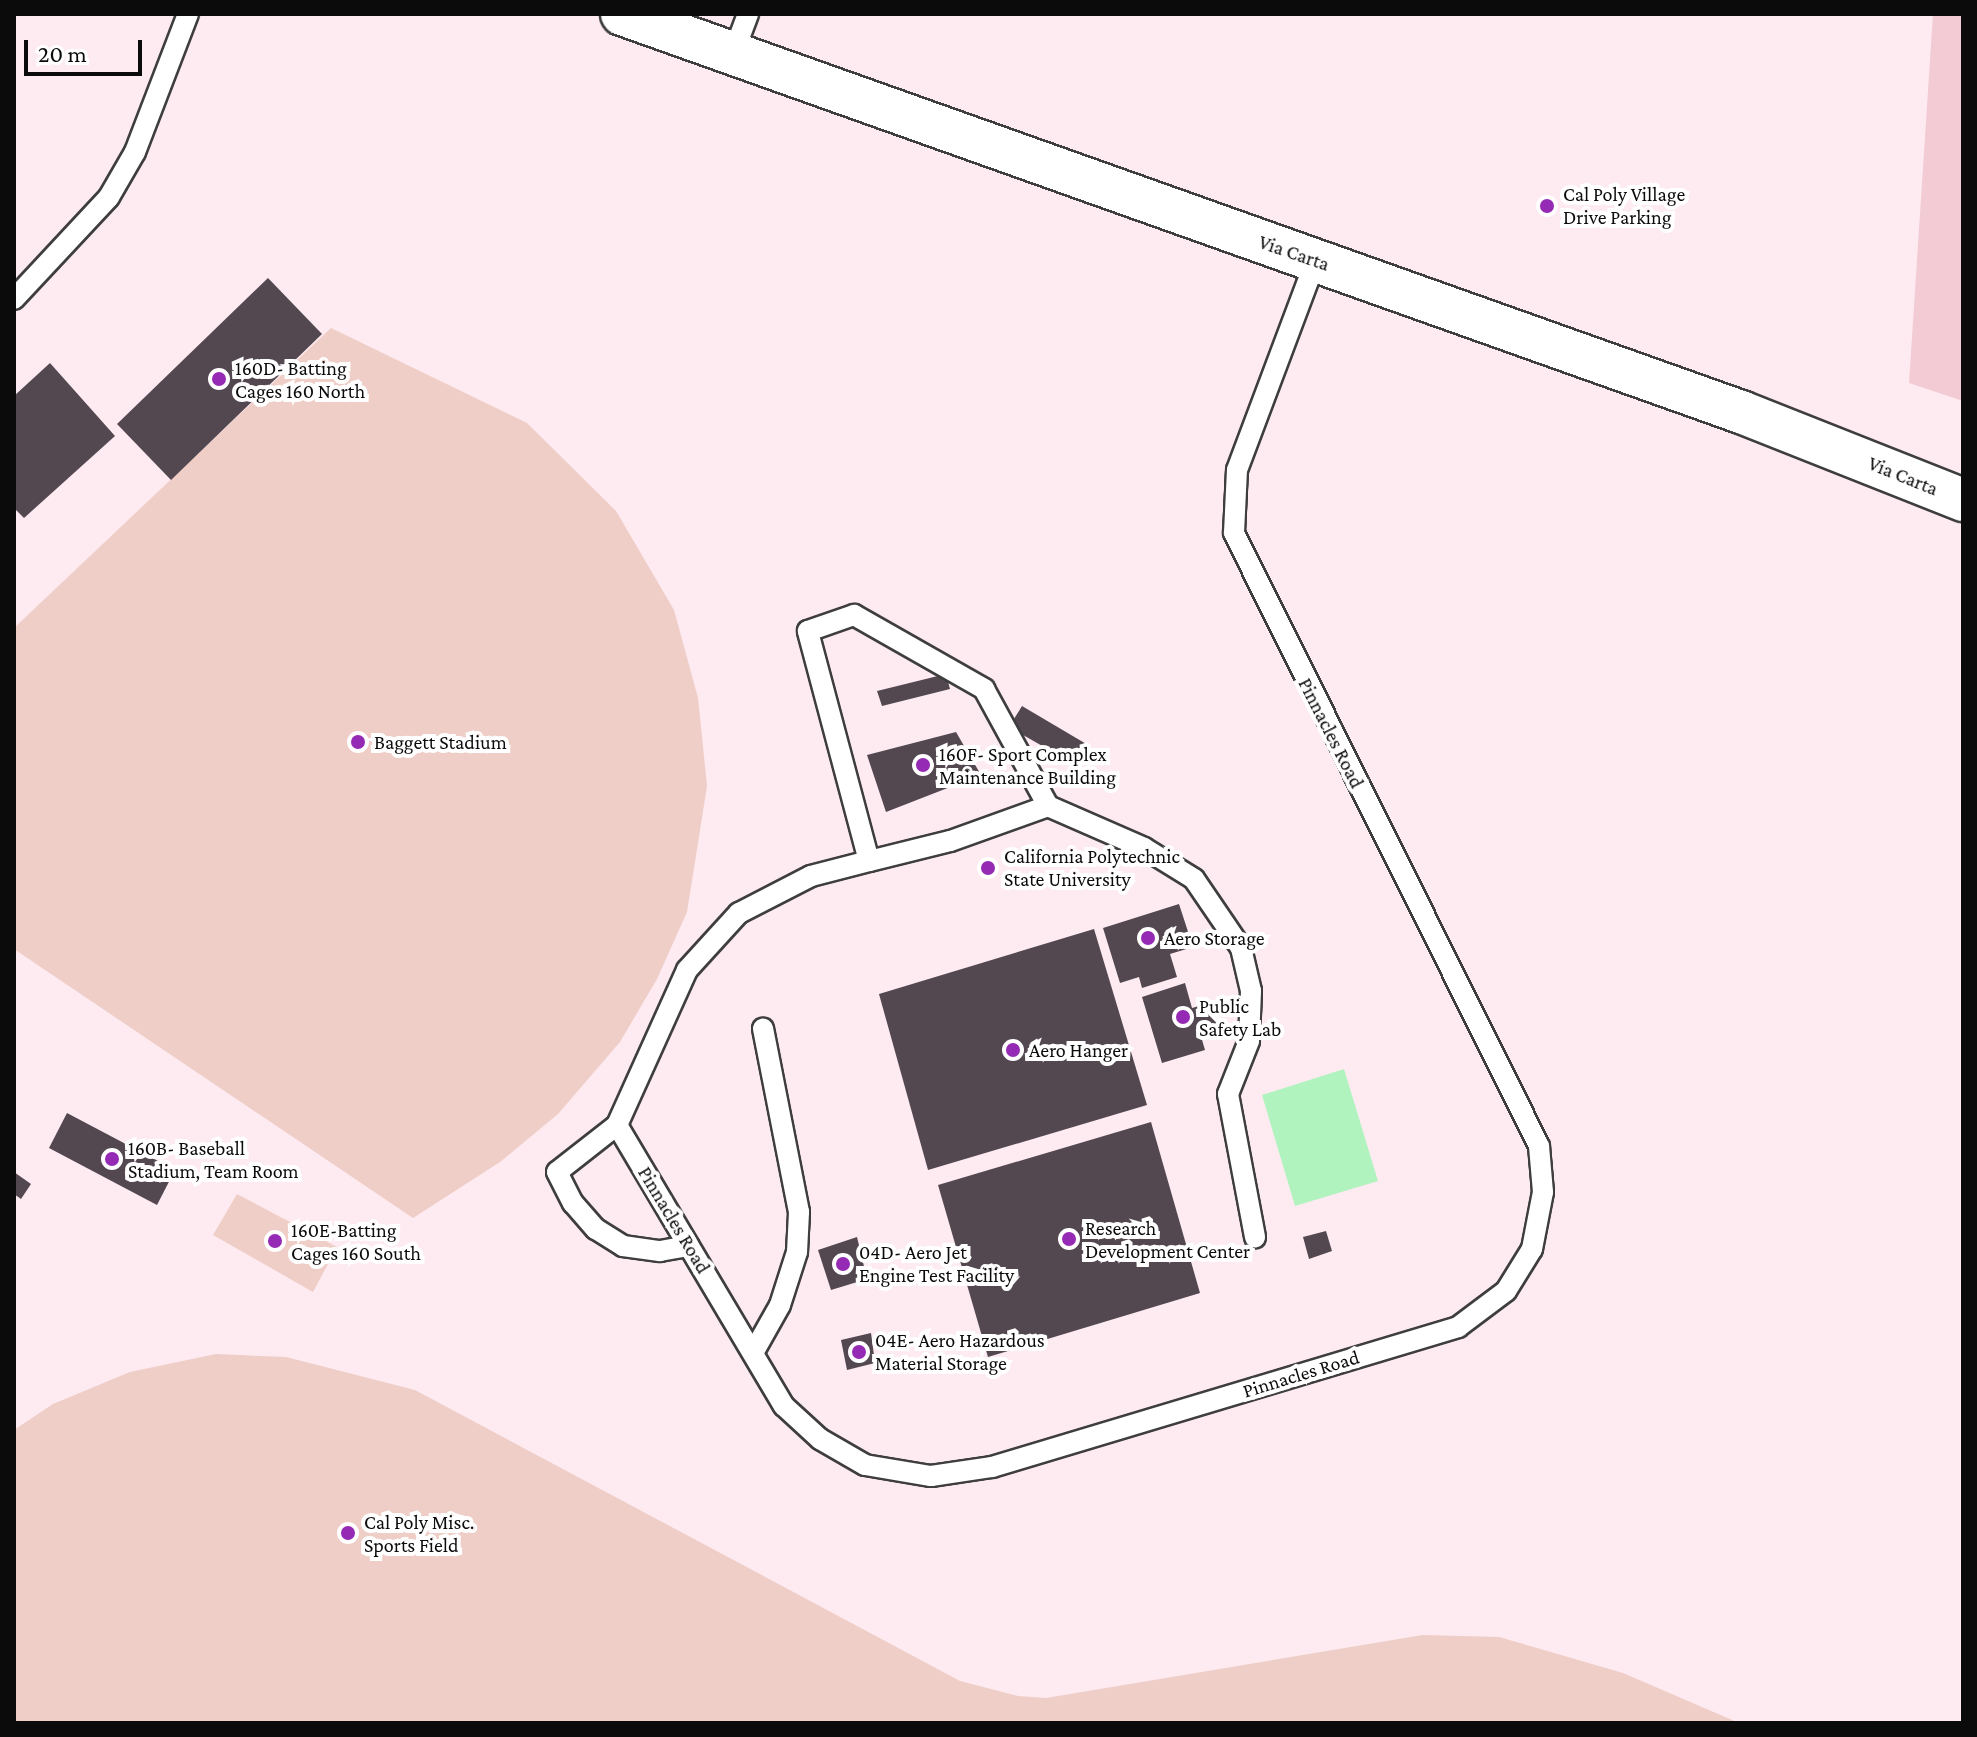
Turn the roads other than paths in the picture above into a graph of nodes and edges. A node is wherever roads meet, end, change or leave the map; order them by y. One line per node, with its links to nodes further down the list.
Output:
1 (188, 14): 6 (lane)
2 (622, 14): 4 (street, Via Carta)
3 (748, 14): 4 (lane)
4 (733, 54): 5 (street, Via Carta)
5 (1316, 260): 7 (street, Via Carta); 14 (lane, Pinnacles Road)
6 (14, 299)
7 (1963, 500)
8 (1048, 806): 9 (lane); 9 (lane); 12 (lane)
9 (869, 861): 11 (lane)
10 (763, 1028): 14 (lane)
11 (617, 1125): 13 (lane, Pinnacles Road); 13 (lane)
12 (1255, 1237)
13 (689, 1246): 14 (lane, Pinnacles Road)
14 (753, 1353)

